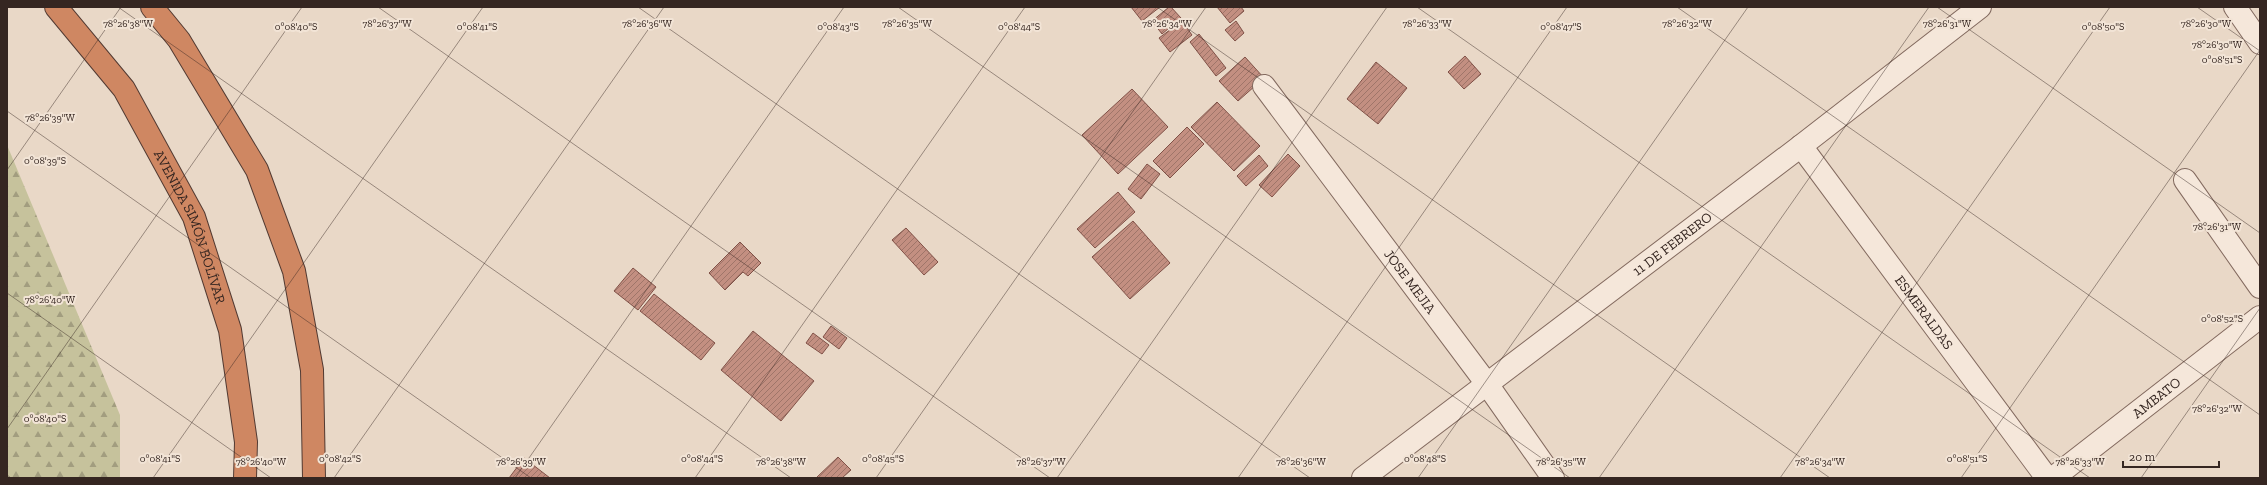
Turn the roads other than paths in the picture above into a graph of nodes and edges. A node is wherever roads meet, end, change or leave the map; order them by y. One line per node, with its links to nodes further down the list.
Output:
1 (56, 7): 12 (highway, AVENIDA SIMÓN BOLÍVAR)
2 (152, 7): 13 (highway)
3 (1980, 7): 7 (street, 11 DE FEBRERO)
4 (2235, 7): 5 (street)
5 (2260, 43)
6 (1264, 86): 11 (street, JOSE MEJIA)
7 (1801, 146): 11 (street, 11 DE FEBRERO); 16 (street, ESMERALDAS)
8 (2185, 180): 9 (street)
9 (2260, 286)
10 (2260, 317): 17 (street, AMBATO)
11 (1487, 384): 14 (street, 11 DE FEBRERO); 15 (street, JOSE MEJIA)
12 (245, 478)
13 (314, 478)
14 (1363, 478)
15 (1553, 478)
16 (2047, 478)
17 (2053, 478)

